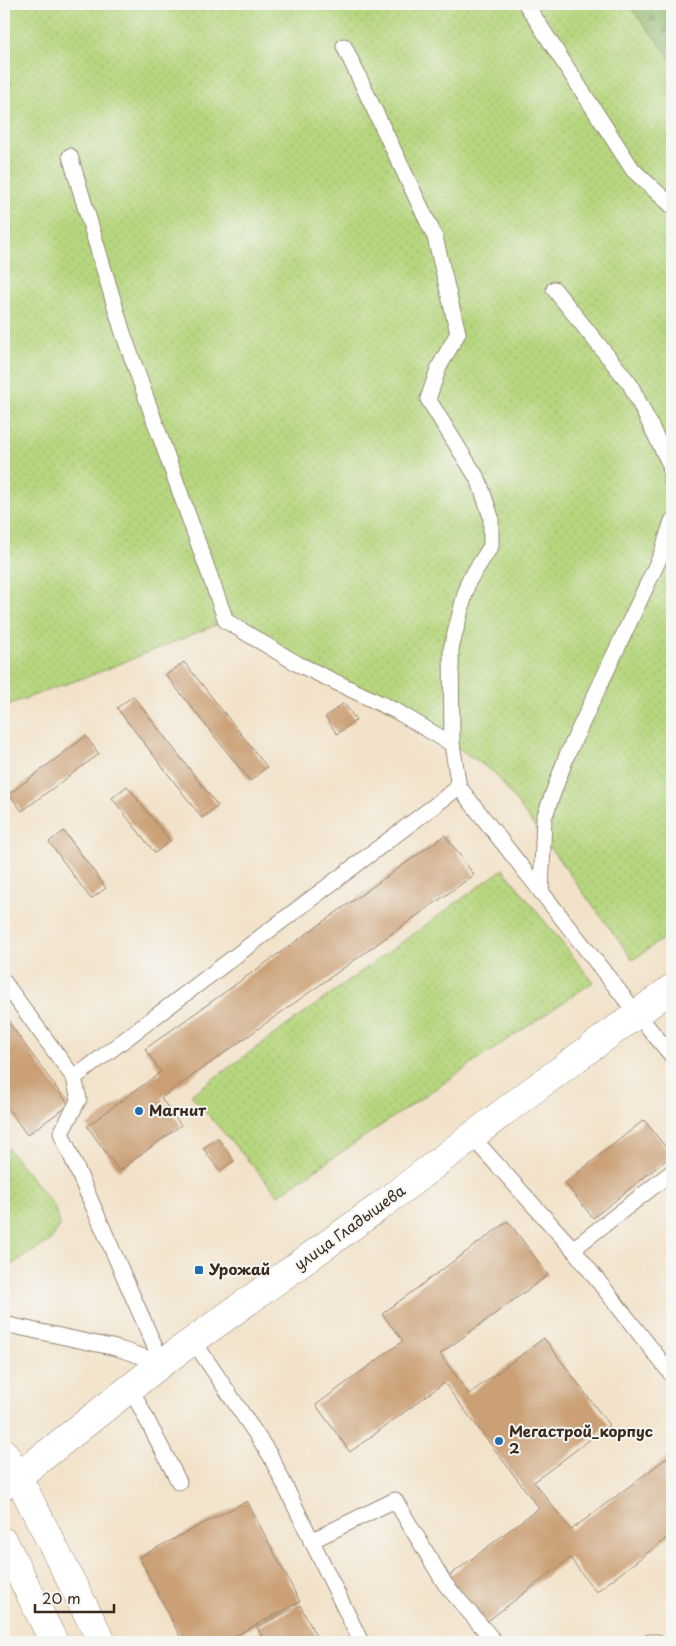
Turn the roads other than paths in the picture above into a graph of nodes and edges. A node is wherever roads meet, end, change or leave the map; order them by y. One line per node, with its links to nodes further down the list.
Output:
1 (526, 4): 4 (lane)
2 (344, 46): 8 (lane)
3 (70, 156): 8 (lane)
4 (672, 206)
5 (554, 289): 6 (lane)
6 (672, 482)
7 (672, 521): 10 (lane)
8 (452, 744): 9 (lane)
9 (459, 787): 10 (lane); 15 (lane)
10 (541, 892): 13 (lane)
11 (4, 982): 15 (lane)
12 (672, 988): 13 (main road, улица Гладышева)
13 (637, 1014): 14 (lane); 16 (main road, улица Гладышева)
14 (672, 1056)
15 (74, 1078): 21 (lane)
16 (472, 1137): 18 (lane); 20 (main road, улица Гладышева)
17 (672, 1172): 18 (lane)
18 (573, 1249): 22 (lane)
19 (4, 1324): 21 (lane)
20 (193, 1340): 21 (main road, улица Гладышева); 27 (lane)
21 (162, 1363): 23 (main road, улица Гладышева)
22 (672, 1375)
23 (130, 1387): 25 (main road, улица Гладышева); 26 (lane)
24 (4, 1453): 25 (main road)
25 (11, 1481): 30 (main road)
26 (178, 1482)
27 (311, 1540): 31 (lane); 32 (lane)
28 (4, 1542): 29 (main road)
29 (54, 1642)
30 (102, 1642)
31 (361, 1642)
32 (495, 1642)
33 (650, 1642): 34 (lane)
34 (657, 1642)

